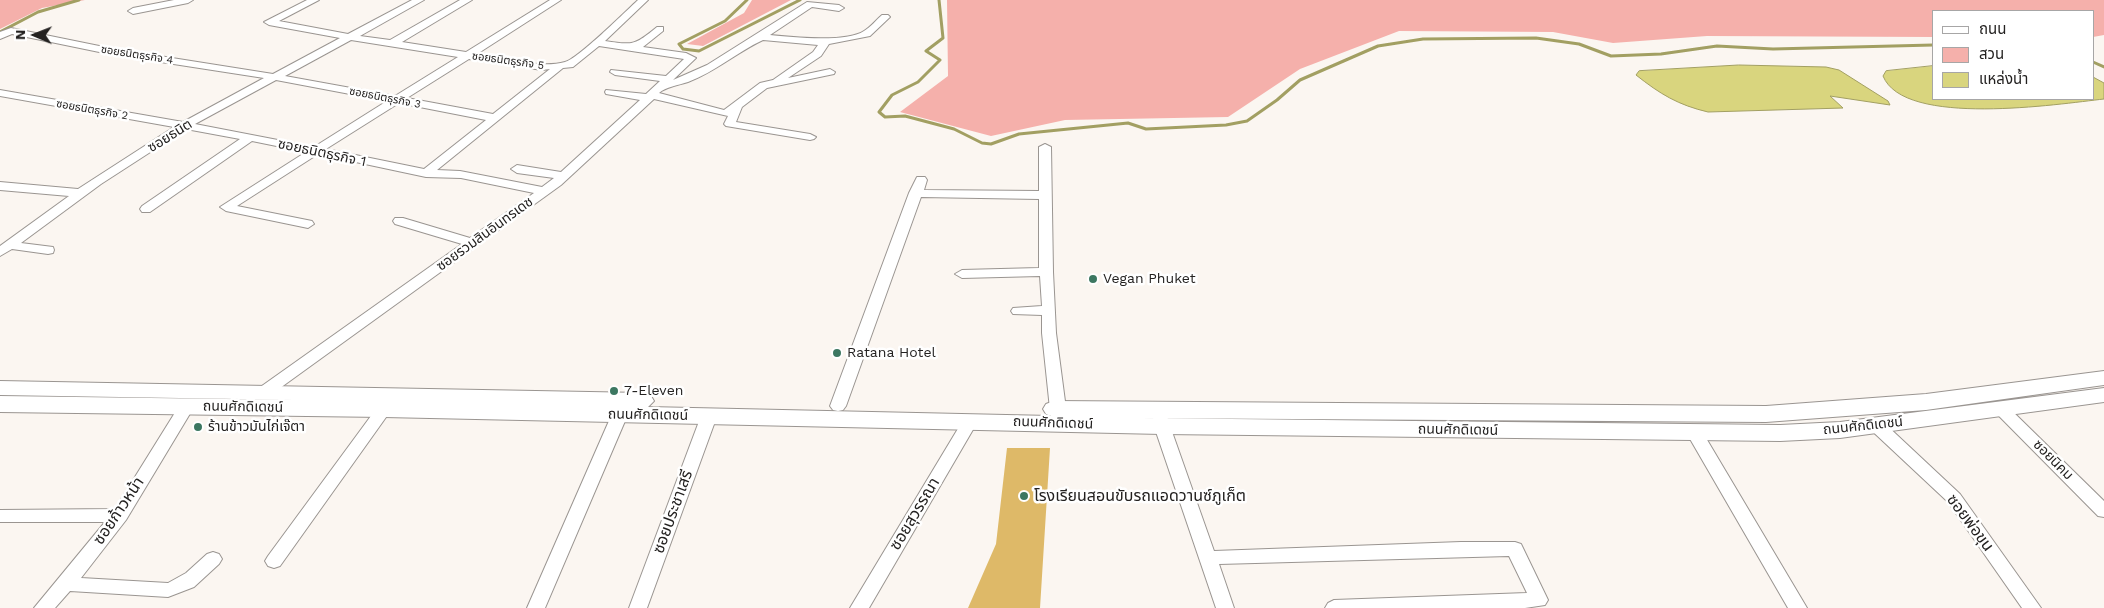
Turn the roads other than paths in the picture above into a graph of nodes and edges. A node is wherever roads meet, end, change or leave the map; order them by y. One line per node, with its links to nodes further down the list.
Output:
1 (188, 0): 8 (street)
2 (314, 0): 12 (street, ซอยธนิตธุรกิจ 5)
3 (420, 0): 12 (street, ซอยธนิต)
4 (467, 0): 15 (street)
5 (556, 0): 18 (street)
6 (643, 0): 16 (street, ซอยธนิตธุรกิจ 5)
7 (839, 8): 13 (street)
8 (133, 11)
9 (885, 17): 14 (street)
10 (660, 29): 17 (street)
11 (0, 36): 22 (street, ซอยธนิตธุรกิจ 4)
12 (350, 37): 15 (street, ซอยธนิตธุรกิจ 5); 22 (street, ซอยธนิต)
13 (757, 39): 14 (street); 24 (street)
14 (826, 42): 23 (street)
15 (393, 43): 18 (street, ซอยธนิตธุรกิจ 5)
16 (597, 43): 17 (street); 19 (street, ซอยธนิตธุรกิจ 5)
17 (629, 48): 24 (street, ซอยรวมสินอินทรเดช)
18 (468, 55): 19 (street, ซอยธนิตธุรกิจ 5); 27 (street)
19 (559, 67): 29 (street)
20 (615, 72): 24 (street)
21 (830, 72): 23 (street)
22 (275, 77): 27 (street, ซอยธนิตธุรกิจ 3); 30 (street, ซอยธนิต)
23 (775, 83): 28 (street)
24 (658, 90): 25 (street); 28 (street); 37 (street, ซอยรวมสินอินทรเดช)
25 (610, 92)
26 (0, 93): 30 (street, ซอยธนิตธุรกิจ 2)
27 (395, 100): 29 (street, ซอยธนิตธุรกิจ 3); 34 (street)
28 (737, 106): 32 (street)
29 (494, 118): 36 (street)
30 (185, 125): 31 (street, ซอยธนิตธุรกิจ 1); 41 (street, ซอยธนิต)
31 (250, 137): 34 (street, ซอยธนิตธุรกิจ 1); 44 (street)
32 (810, 137)
33 (1045, 147): 43 (street)
34 (314, 151): 36 (street, ซอยธนิตธุรกิจ 1); 46 (street)
35 (516, 169): 37 (street)
36 (426, 173): 40 (street, ซอยธนิตธุรกิจ 1)
37 (564, 176): 40 (street, ซอยรวมสินอินทรเดช)
38 (921, 180): 42 (street)
39 (0, 186): 41 (street)
40 (544, 191): 47 (street, ซอยรวมสินอินทรเดช)
41 (81, 193): 48 (street, ซอยธนิต)
42 (915, 193): 43 (street); 59 (street)
43 (1044, 195): 50 (street)
44 (146, 209)
45 (399, 221): 47 (street)
46 (308, 224)
47 (472, 243): 56 (street, ซอยรวมสินอินทรเดช)
48 (5, 248): 49 (street)
49 (48, 250)
50 (1046, 272): 51 (street); 52 (street)
51 (962, 274)
52 (1049, 310): 53 (street); 62 (street)
53 (1018, 311)
54 (2104, 378): 67 (main road, ถนนศักดิเดชน์)
55 (0, 388): 56 (main road, ถนนศักดิเดชน์)
56 (264, 392): 59 (main road, ถนนศักดิเดชน์)
57 (2104, 395): 63 (main road, ถนนศักดิเดชน์)
58 (0, 404): 60 (main road, ถนนศักดิเดชน์)
59 (838, 406): 64 (main road, ถนนศักดิเดชน์)
60 (186, 407): 61 (main road, ถนนศักดิเดชน์); 72 (street, ซอยก้าวหน้า)
61 (384, 409): 65 (main road, ถนนศักดิเดชน์); 76 (street)
62 (1058, 409): 64 (main road, ถนนศักดิเดชน์); 67 (main road, ถนนศักดิเดชน์)
63 (2001, 409): 69 (main road, ถนนศักดิเดชน์); 71 (street, ซอยนิคม)
64 (910, 413): 66 (main road, ถนนศักดิเดชน์); 68 (main road, ถนนศักดิเดชน์)
65 (620, 414): 66 (main road, ถนนศักดิเดชน์); 80 (street)
66 (709, 416): 81 (street, ซอยประชาเสรี)
67 (1161, 419): 68 (main road, ถนนศักดิเดชน์); 70 (main road, ถนนศักดิเดชน์); 74 (street)
68 (970, 421): 82 (street, ซอยสุวรรณา)
69 (1876, 425): 70 (main road, ถนนศักดิเดชน์); 86 (street, ซอยพ่อขุน)
70 (1694, 432): 85 (street)
71 (2104, 511)
72 (120, 515): 73 (street); 77 (street, ซอยก้าวหน้า)
73 (0, 516)
74 (1207, 558): 78 (street); 83 (street)
75 (213, 559): 77 (street)
76 (274, 561)
77 (66, 584): 79 (street, ซอยก้าวหน้า)
78 (1495, 604): 84 (street)
79 (43, 608)
80 (536, 608)
81 (638, 608)
82 (859, 608)
83 (1225, 608)
84 (1334, 608)
85 (1798, 608)
86 (2032, 608)

